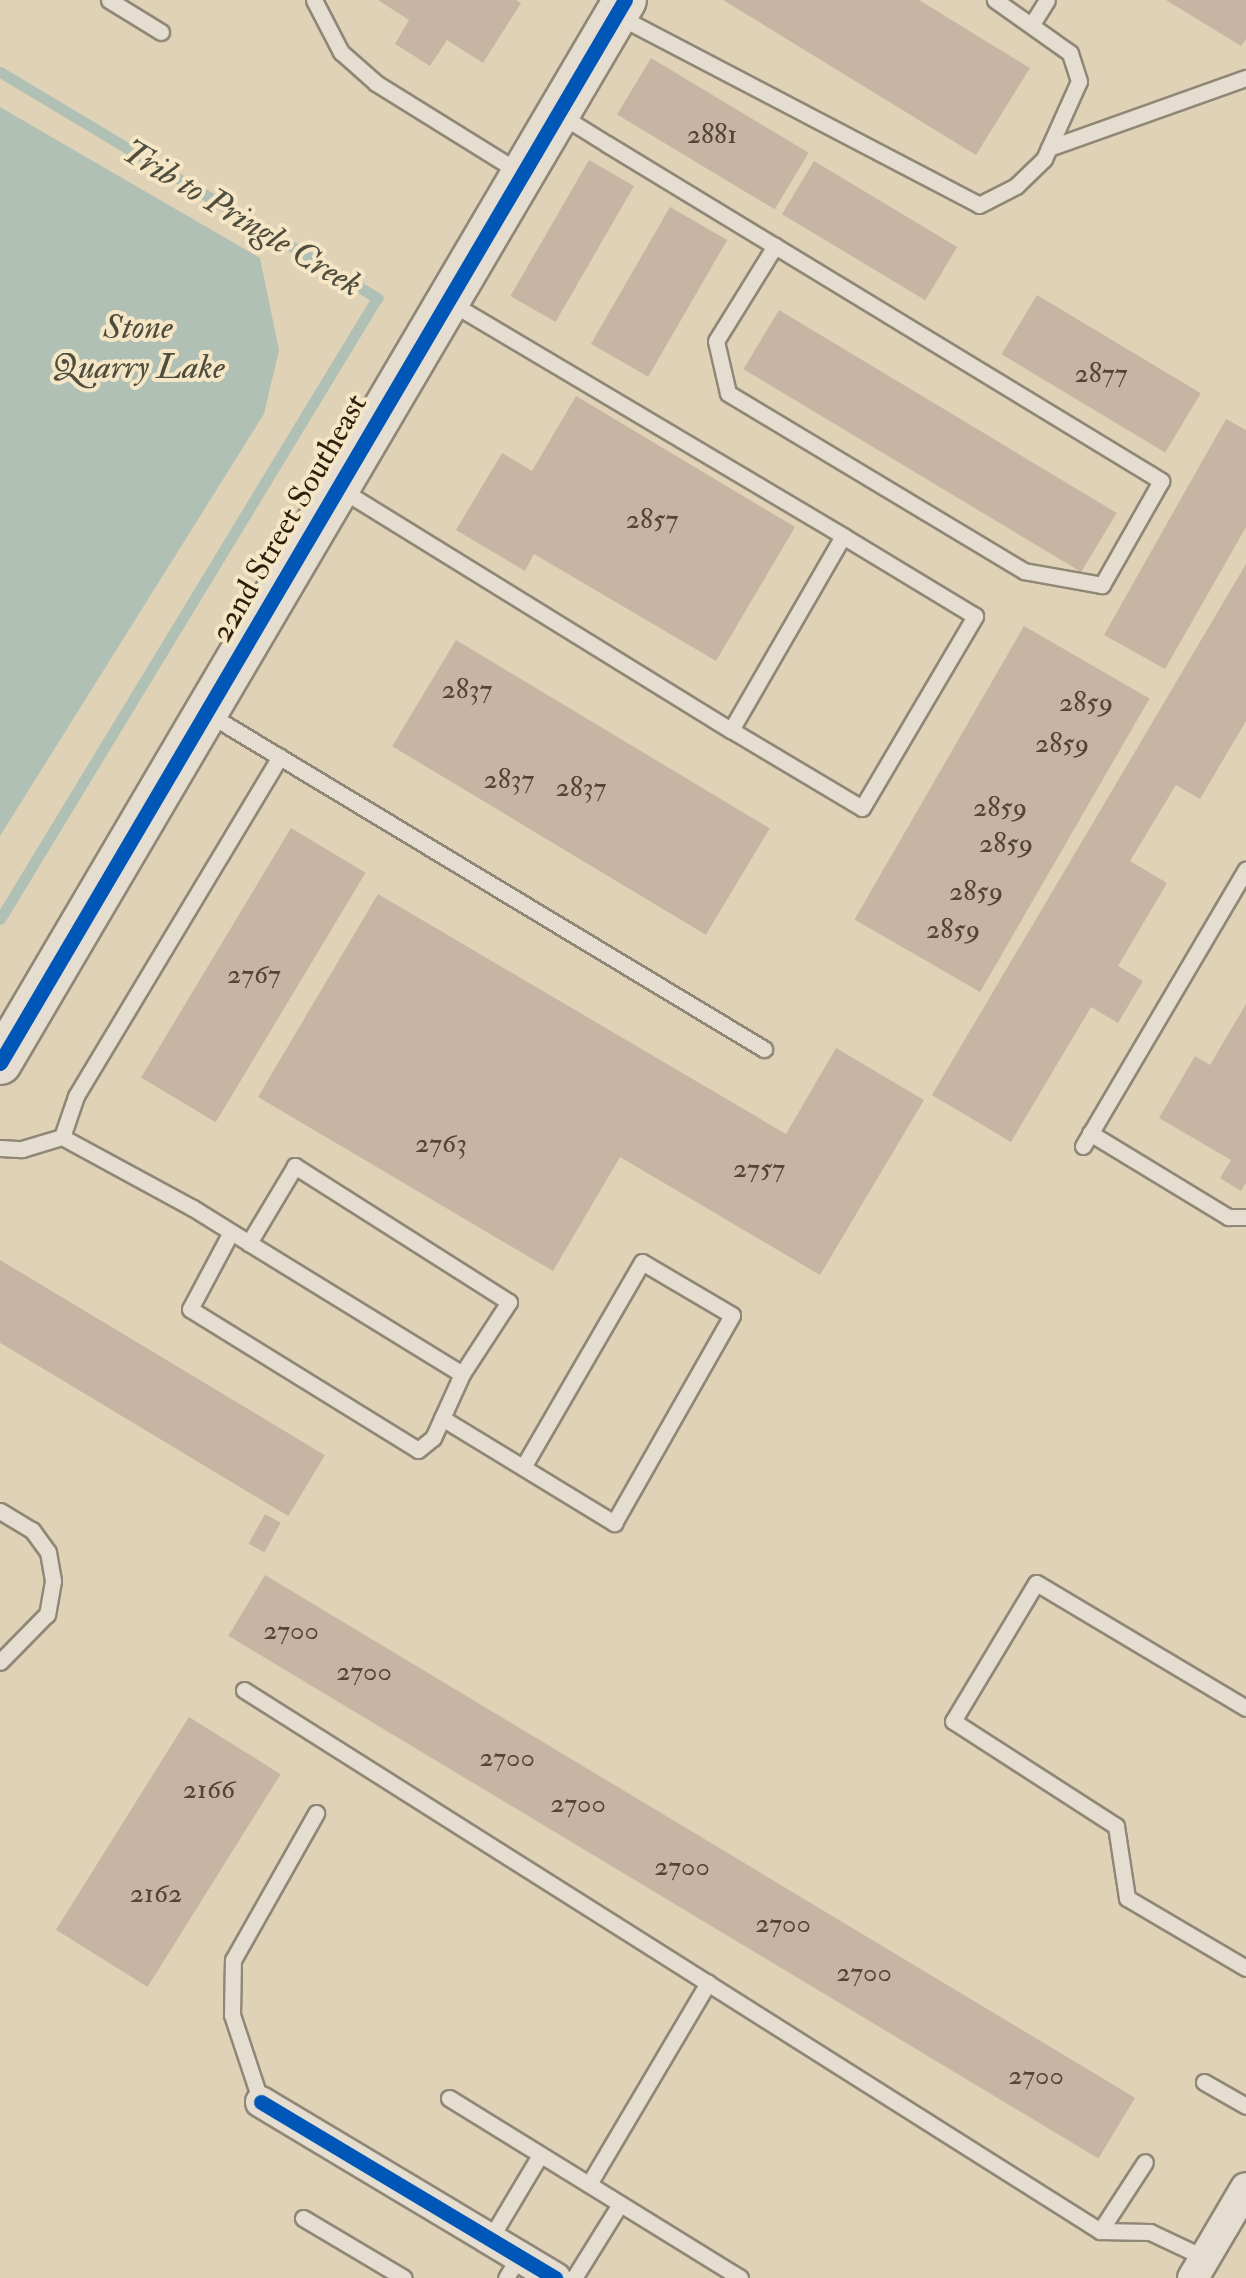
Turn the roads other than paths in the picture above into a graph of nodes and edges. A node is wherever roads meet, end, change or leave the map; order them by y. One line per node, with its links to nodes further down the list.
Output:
1 (109, 0): 7 (lane)
2 (314, 0): 11 (lane)
3 (995, 0): 6 (lane)
4 (1047, 0): 6 (lane)
5 (621, 4): 9 (street, 22nd Street Southeast); 10 (lane)
6 (1032, 24): 10 (lane)
7 (161, 32)
8 (1246, 78): 10 (lane)
9 (558, 114): 11 (street, 22nd Street Southeast); 12 (lane)
10 (1050, 148)
11 (523, 174): 13 (street, 22nd Street Southeast)
12 (775, 246): 12 (lane)
13 (448, 301): 14 (street, 22nd Street Southeast); 15 (lane)
14 (338, 488): 16 (street, 22nd Street Southeast); 17 (lane)
15 (843, 536): 17 (lane); 17 (lane)
16 (206, 713): 18 (lane); 21 (street, 22nd Street Southeast)
17 (731, 730)
18 (280, 757): 20 (lane); 22 (lane)
19 (1246, 869): 24 (lane)
20 (764, 1048)
21 (0, 1063)
22 (62, 1137): 23 (lane); 25 (lane)
23 (0, 1148)
24 (1246, 1217)
25 (231, 1232): 26 (lane); 28 (lane)
26 (249, 1243): 27 (lane); 27 (lane)
27 (462, 1374): 28 (lane)
28 (442, 1418): 29 (lane)
29 (522, 1467): 29 (lane)
30 (0, 1510): 31 (lane)
31 (0, 1662)
32 (244, 1690): 36 (lane)
33 (1246, 1708): 35 (lane)
34 (316, 1813): 39 (lane)
35 (1246, 1968)
36 (708, 1983): 43 (lane); 47 (lane)
37 (1204, 2082): 40 (lane)
38 (449, 2098): 41 (lane)
39 (261, 2102): 48 (street)
40 (1246, 2106)
41 (540, 2155): 43 (lane); 48 (lane)
42 (1145, 2162): 47 (lane)
43 (589, 2184): 45 (lane)
44 (1246, 2188): 50 (street)
45 (620, 2204): 53 (lane); 54 (lane)
46 (303, 2218): 51 (lane)
47 (1100, 2230): 50 (lane)
48 (490, 2239): 49 (street)
49 (512, 2267): 52 (street)
50 (1199, 2268)
51 (404, 2278)
52 (555, 2278)
53 (574, 2278)
54 (740, 2278)

